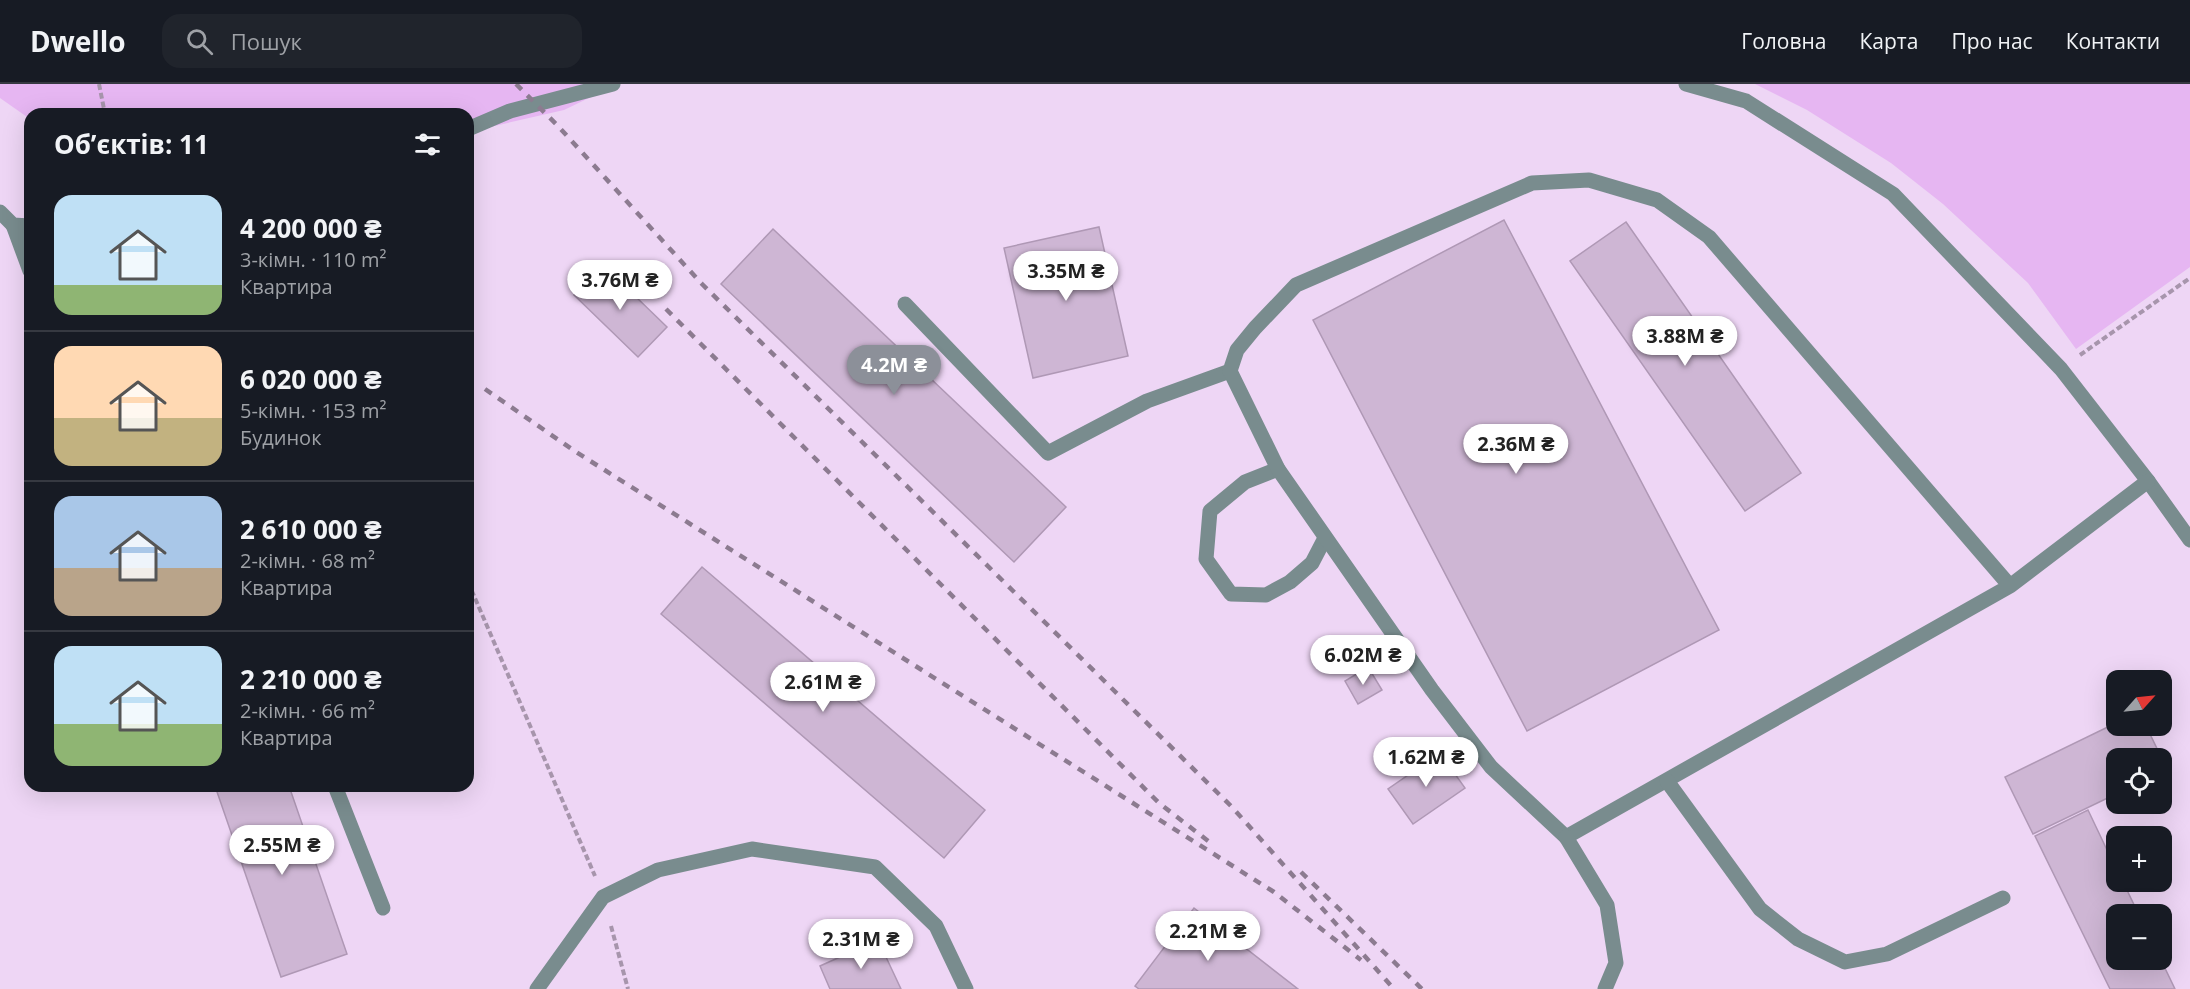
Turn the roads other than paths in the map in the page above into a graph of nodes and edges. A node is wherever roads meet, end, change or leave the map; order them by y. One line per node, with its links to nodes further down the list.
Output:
1 (613, 84): 5 (lane)
2 (1686, 84): 4 (lane)
3 (1729, 84): 4 (lane)
4 (1746, 101): 13 (lane)
5 (474, 126)
6 (0, 212): 7 (lane)
7 (13, 225): 8 (lane); 9 (lane)
8 (24, 226)
9 (24, 255)
10 (905, 304): 11 (lane)
11 (1230, 370): 12 (lane); 16 (lane)
12 (1278, 470): 14 (lane); 14 (lane)
13 (2148, 481): 15 (lane); 16 (lane)
14 (1325, 538): 19 (lane)
15 (2190, 540)
16 (2010, 586): 17 (lane)
17 (1667, 781): 19 (lane); 20 (lane)
18 (337, 792): 21 (lane)
19 (1566, 837): 24 (lane)
20 (2003, 898)
21 (383, 908)
22 (537, 989): 23 (lane)
23 (966, 989)
24 (1605, 989)

